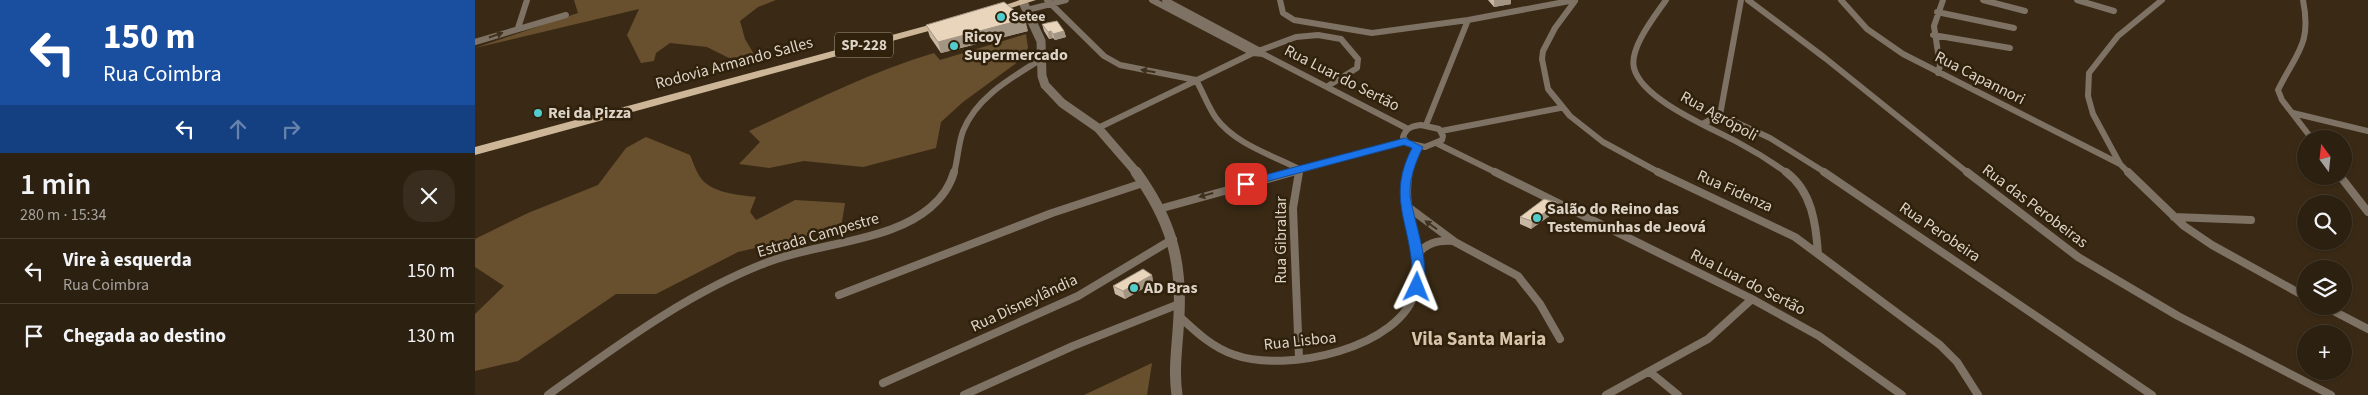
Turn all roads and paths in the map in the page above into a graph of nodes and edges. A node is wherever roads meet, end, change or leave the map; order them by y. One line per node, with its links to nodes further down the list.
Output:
1 (527, 0): 26 (street)
2 (1066, 0): 15 (street)
3 (1152, 0): 16 (street, Rua Luar do Sertão)
4 (1575, 0): 24 (street); 40 (street, Rua Fidenza)
5 (1666, 0): 43 (street, Rua Agrópoli)
6 (1741, 0): 42 (street)
7 (1748, 0): 86 (street, Rua das Perobeiras)
8 (1841, 0): 37 (street, Rua Capannori)
9 (1943, 0): 20 (street)
10 (1983, 0): 18 (street)
11 (2077, 0): 19 (street)
12 (2162, 0): 54 (street)
13 (2303, 0): 41 (street)
14 (1282, 1): 25 (street)
15 (1049, 2): 17 (street); 38 (street, one-way to 15)
16 (1165, 2): 34 (street, Rua Luar do Sertão); 35 (street, Rua Luar do Sertão)
17 (1027, 4): 21 (main road); 36 (street)
18 (2025, 11)
19 (2115, 11)
20 (1937, 12): 27 (street); 30 (street)
21 (985, 13)
22 (566, 15): 26 (street)
23 (956, 20): 53 (main road, Rodovia Armando Salles / SP-228)
24 (1468, 20): 28 (street); 44 (street)
25 (1308, 24): 28 (street); 29 (street)
26 (518, 28): 32 (street, one-way to 26)
27 (2015, 28)
28 (1341, 30): 31 (street)
29 (1304, 35): 31 (street); 34 (street)
30 (1933, 35): 33 (street); 37 (street)
31 (1337, 38): 39 (street)
32 (475, 42)
33 (2010, 48)
34 (1261, 52): 35 (street); 39 (street, Rua Luar do Sertão)
35 (1253, 53): 38 (street)
36 (1043, 58): 45 (street); 78 (street, Estrada Campestre)
37 (1938, 72): 54 (street, Rua Capannori)
38 (1196, 80): 45 (street); 55 (street)
39 (1328, 86): 46 (street, Rua Luar do Sertão)
40 (1560, 108): 48 (street); 65 (street, Rua Fidenza)
41 (2293, 113): 47 (street); 49 (street)
42 (1720, 115): 43 (street); 85 (street, Rua Perobeira)
43 (1705, 123): 65 (street, Rua Agrópoli)
44 (1425, 125): 46 (street); 48 (street)
45 (1098, 128): 56 (street)
46 (1408, 128): 50 (street)
47 (2306, 130)
48 (1441, 131): 51 (street)
49 (2368, 131)
50 (1405, 141): 52 (street); 55 (street)
51 (1438, 144): 52 (street); 69 (street, Rua Luar do Sertão)
52 (1418, 147): 58 (street, Rua Lisboa)
53 (475, 151)
54 (2119, 164): 61 (street)
55 (1299, 169): 59 (street, one-way to 59); 75 (street, Rua Gibraltar)
56 (1143, 183): 59 (street); 68 (street)
57 (2347, 185): 60 (street)
58 (1408, 207): 64 (street, one-way to 58); 66 (street, Rua Lisboa)
59 (1159, 209): 63 (street)
60 (2368, 212)
61 (2174, 217): 62 (street); 67 (street)
62 (2251, 220)
63 (1173, 239): 70 (street); 77 (street, Rua Disneylândia)
64 (1455, 242): 66 (street); 74 (street)
65 (1818, 254): 84 (street, Rua Fidenza)
66 (1416, 256): 75 (street, Rua Lisboa)
67 (2297, 292)
68 (839, 295)
69 (1752, 299): 76 (street); 83 (street, Rua Luar do Sertão)
70 (1179, 304): 72 (street); 79 (street)
71 (2340, 315): 73 (street)
72 (1179, 316): 75 (street, Rua Lisboa); 80 (street)
73 (2368, 330)
74 (1560, 339)
75 (1299, 358)
76 (1650, 372): 81 (street); 82 (street)
77 (883, 383)
78 (548, 395)
79 (964, 395)
80 (1177, 395)
81 (1606, 395)
82 (1678, 395)
83 (1902, 395)
84 (1978, 395)
85 (2152, 395)
86 (2331, 395)

